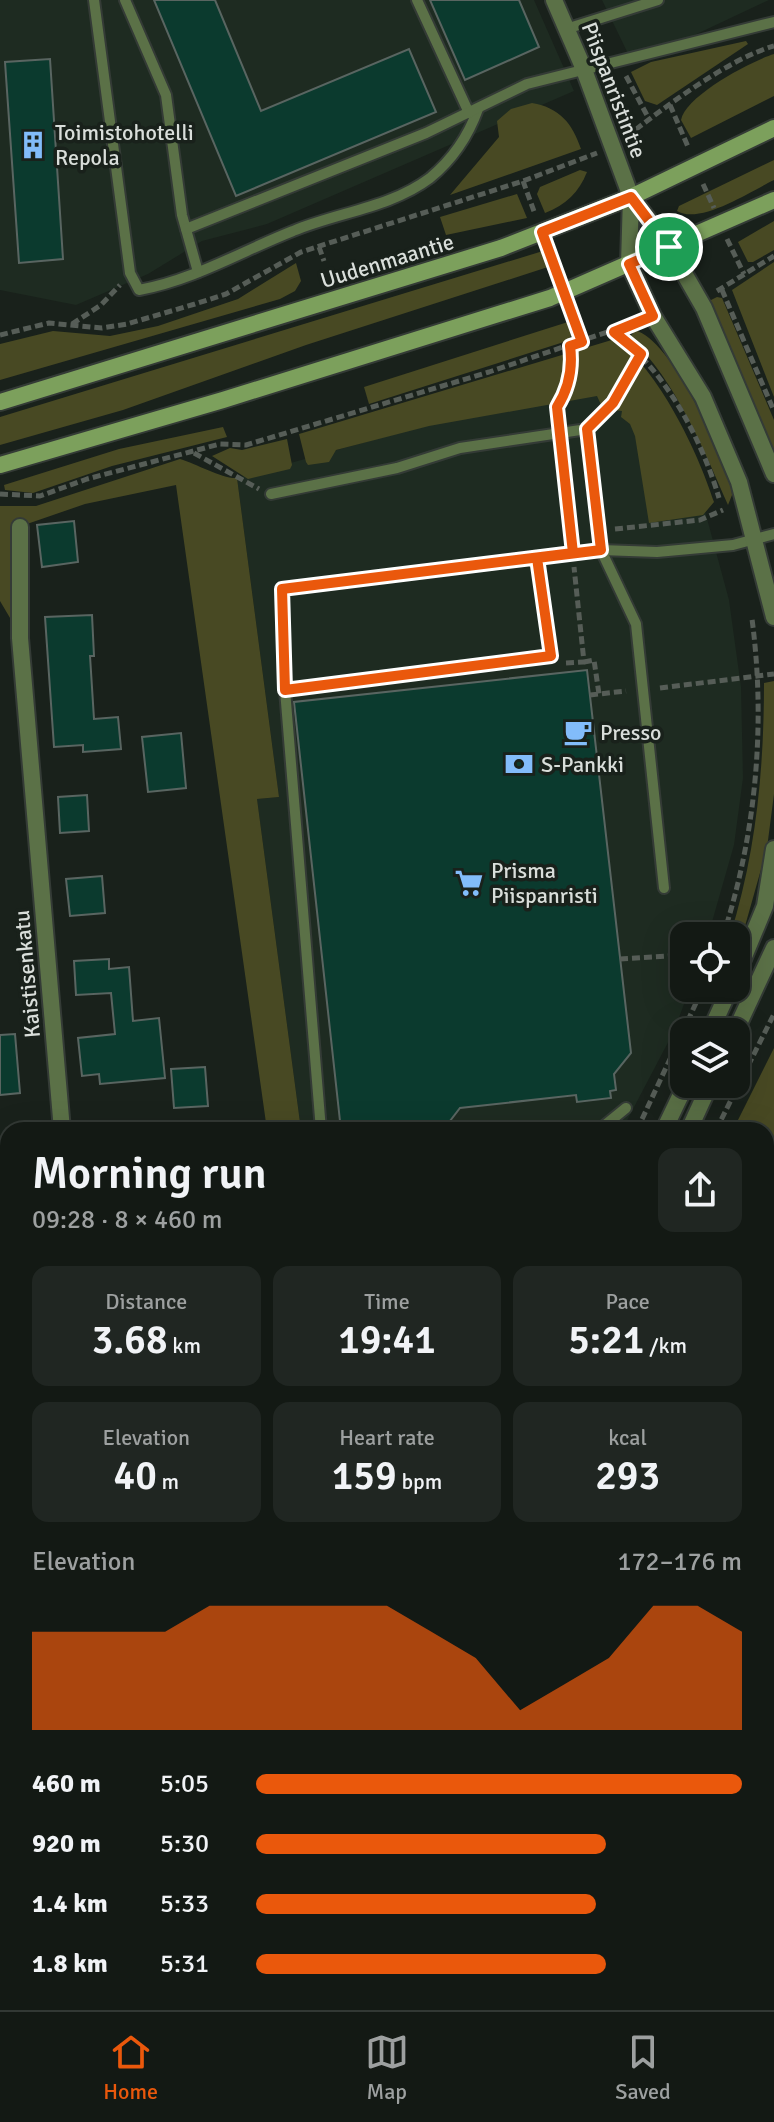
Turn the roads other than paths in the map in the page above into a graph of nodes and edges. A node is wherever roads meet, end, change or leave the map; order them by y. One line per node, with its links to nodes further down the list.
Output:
1 (94, 0): 16 (lane)
2 (125, 0): 13 (lane)
3 (417, 0): 9 (lane)
4 (554, 0): 7 (street, Piispanristintie)
5 (658, 0): 7 (lane)
6 (774, 22): 8 (lane)
7 (566, 29): 8 (street, Piispanristintie)
8 (583, 67): 9 (lane); 11 (street, Piispanristintie)
9 (474, 111): 13 (lane); 16 (lane)
10 (774, 128): 11 (main road, Uudenmaantie)
11 (631, 197): 14 (street); 15 (street); 17 (main road, Uudenmaantie)
12 (774, 200): 14 (main road)
13 (186, 229): 16 (lane)
14 (669, 247): 15 (main road); 19 (street)
15 (629, 264): 18 (main road); 23 (street)
16 (198, 272)
17 (0, 402)
18 (0, 465)
19 (774, 474)
20 (271, 494): 24 (lane)
21 (20, 527): 37 (street, Kaistisenkatu)
22 (774, 534): 23 (lane)
23 (756, 539): 24 (lane); 26 (street)
24 (601, 550): 25 (lane); 29 (lane)
25 (537, 558): 27 (lane); 27 (lane)
26 (774, 617)
27 (285, 690): 38 (lane)
28 (774, 849): 30 (street)
29 (664, 888)
30 (770, 908): 31 (street)
31 (750, 948)
32 (774, 948): 33 (street)
33 (742, 1018)
34 (679, 1098): 40 (street)
35 (704, 1098): 41 (street)
36 (626, 1108): 39 (lane)
37 (61, 1122)
38 (320, 1122)
39 (609, 1122)
40 (668, 1122)
41 (693, 1122)

